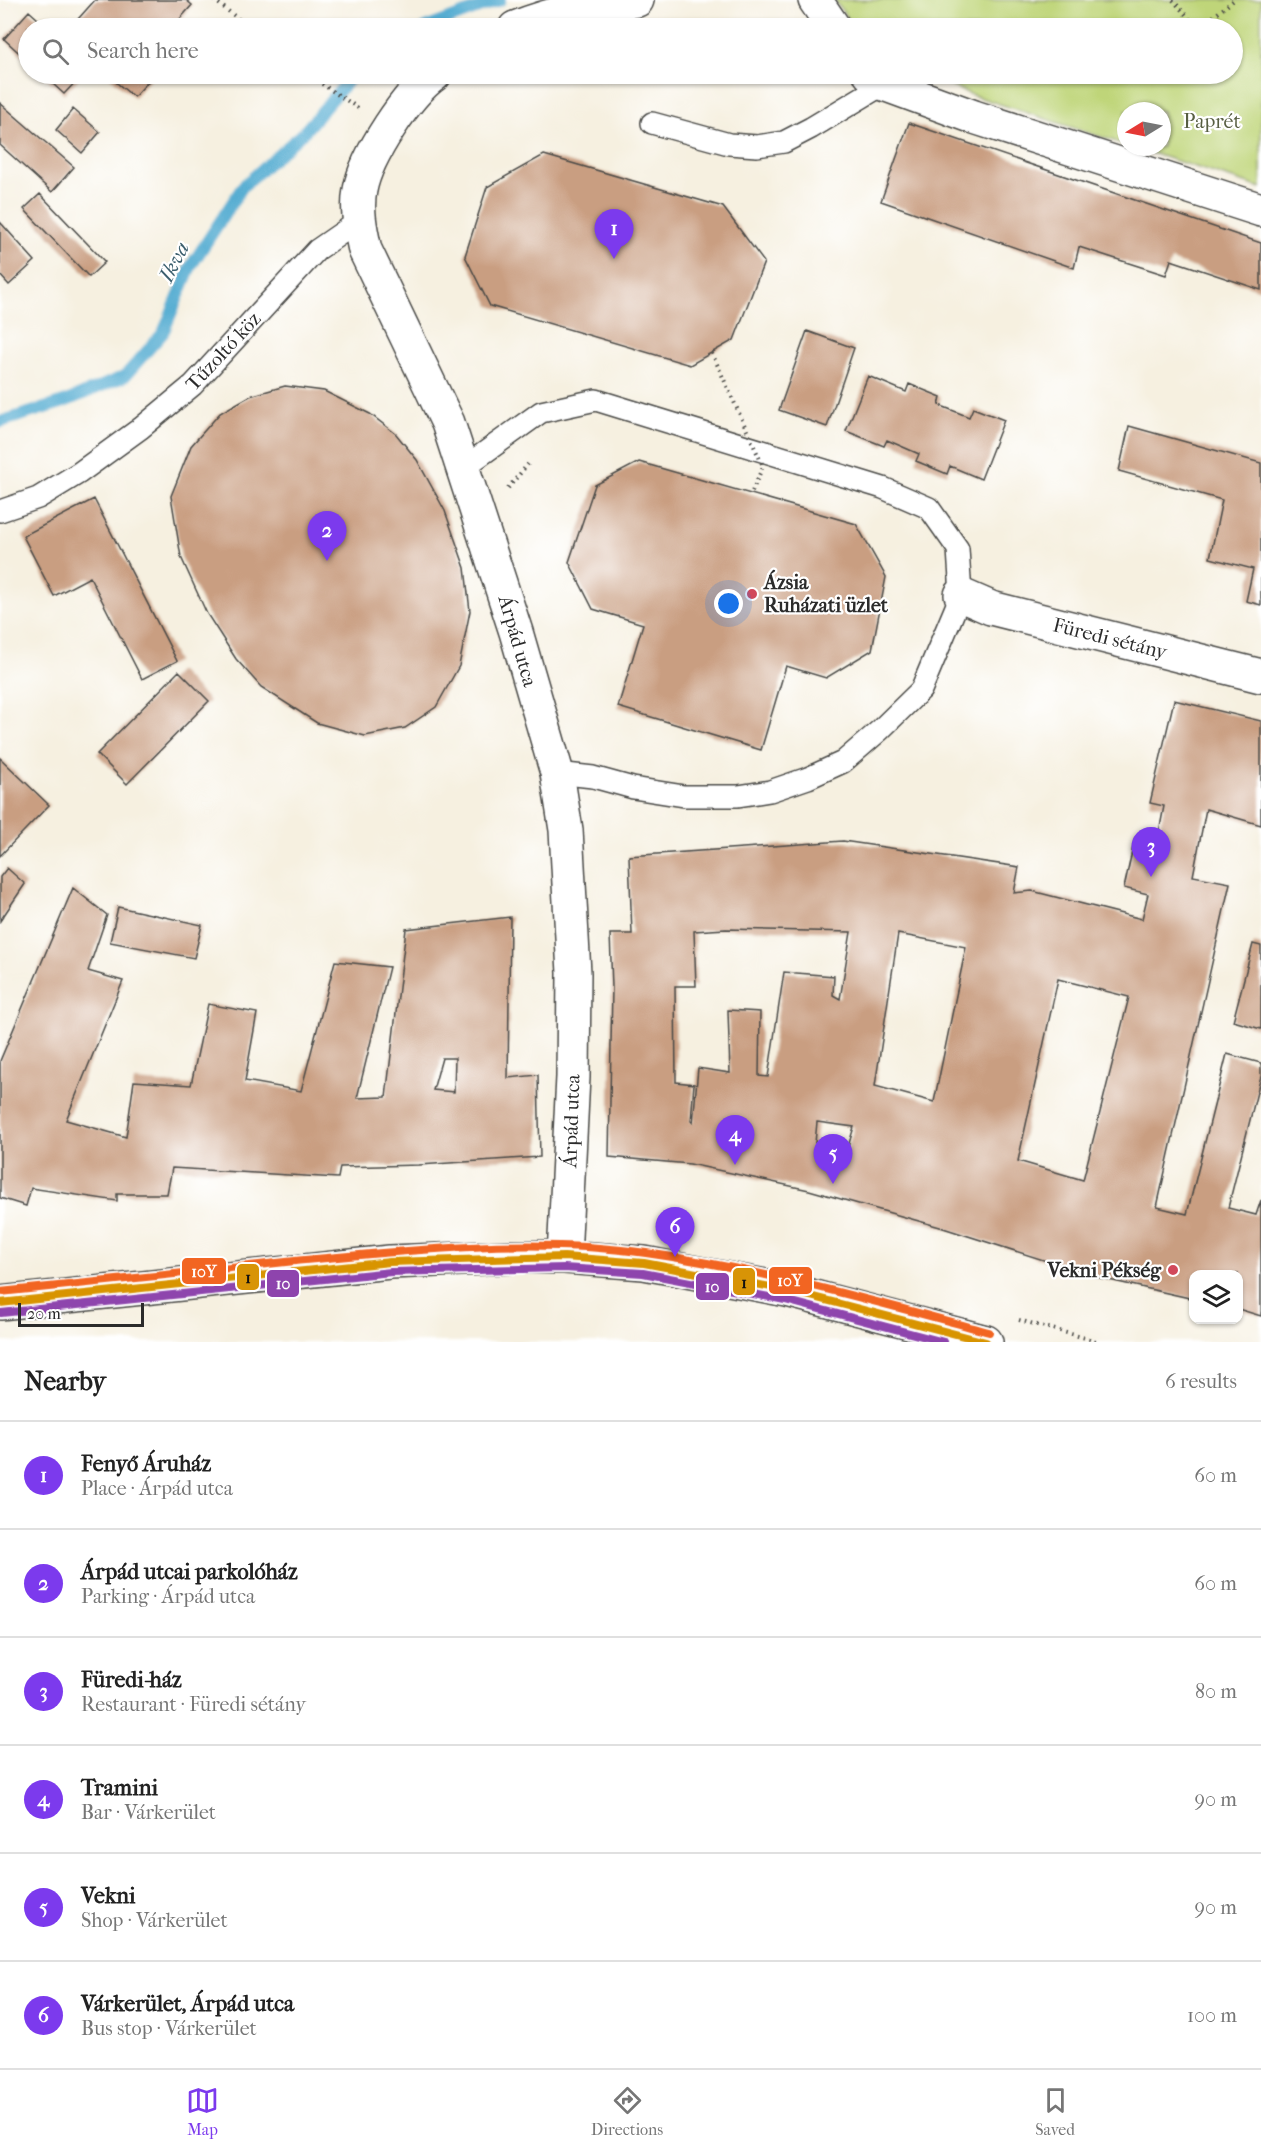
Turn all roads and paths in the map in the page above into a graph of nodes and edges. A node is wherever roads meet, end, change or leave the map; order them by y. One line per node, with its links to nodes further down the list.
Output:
1 (214, 0): 6 (path)
2 (638, 0): 7 (street)
3 (815, 0): 8 (street)
4 (1173, 0): 9 (path)
5 (1234, 0): 10 (path)
6 (237, 18)
7 (541, 18)
8 (827, 18)
9 (1189, 18)
10 (1211, 18)
11 (322, 84): 15 (path)
12 (424, 84): 18 (street, Árpád utca)
13 (870, 84): 16 (lane)
14 (890, 84): 17 (street)
15 (361, 110)
16 (652, 123)
17 (1261, 210)
18 (359, 221): 21 (street, Árpád utca); 23 (lane, Tűzoltó köz)
19 (712, 353): 22 (path, bridge)
20 (532, 460): 24 (path)
21 (463, 468): 24 (street, Árpád utca); 25 (lane)
22 (751, 494)
23 (0, 511)
24 (480, 520): 27 (street, Árpád utca)
25 (961, 595): 26 (street, Füredi sétány); 27 (lane)
26 (1261, 676)
27 (557, 773): 28 (street, Árpád utca)
28 (564, 1257): 29 (street); 30 (street)
29 (0, 1303)
30 (986, 1342)

